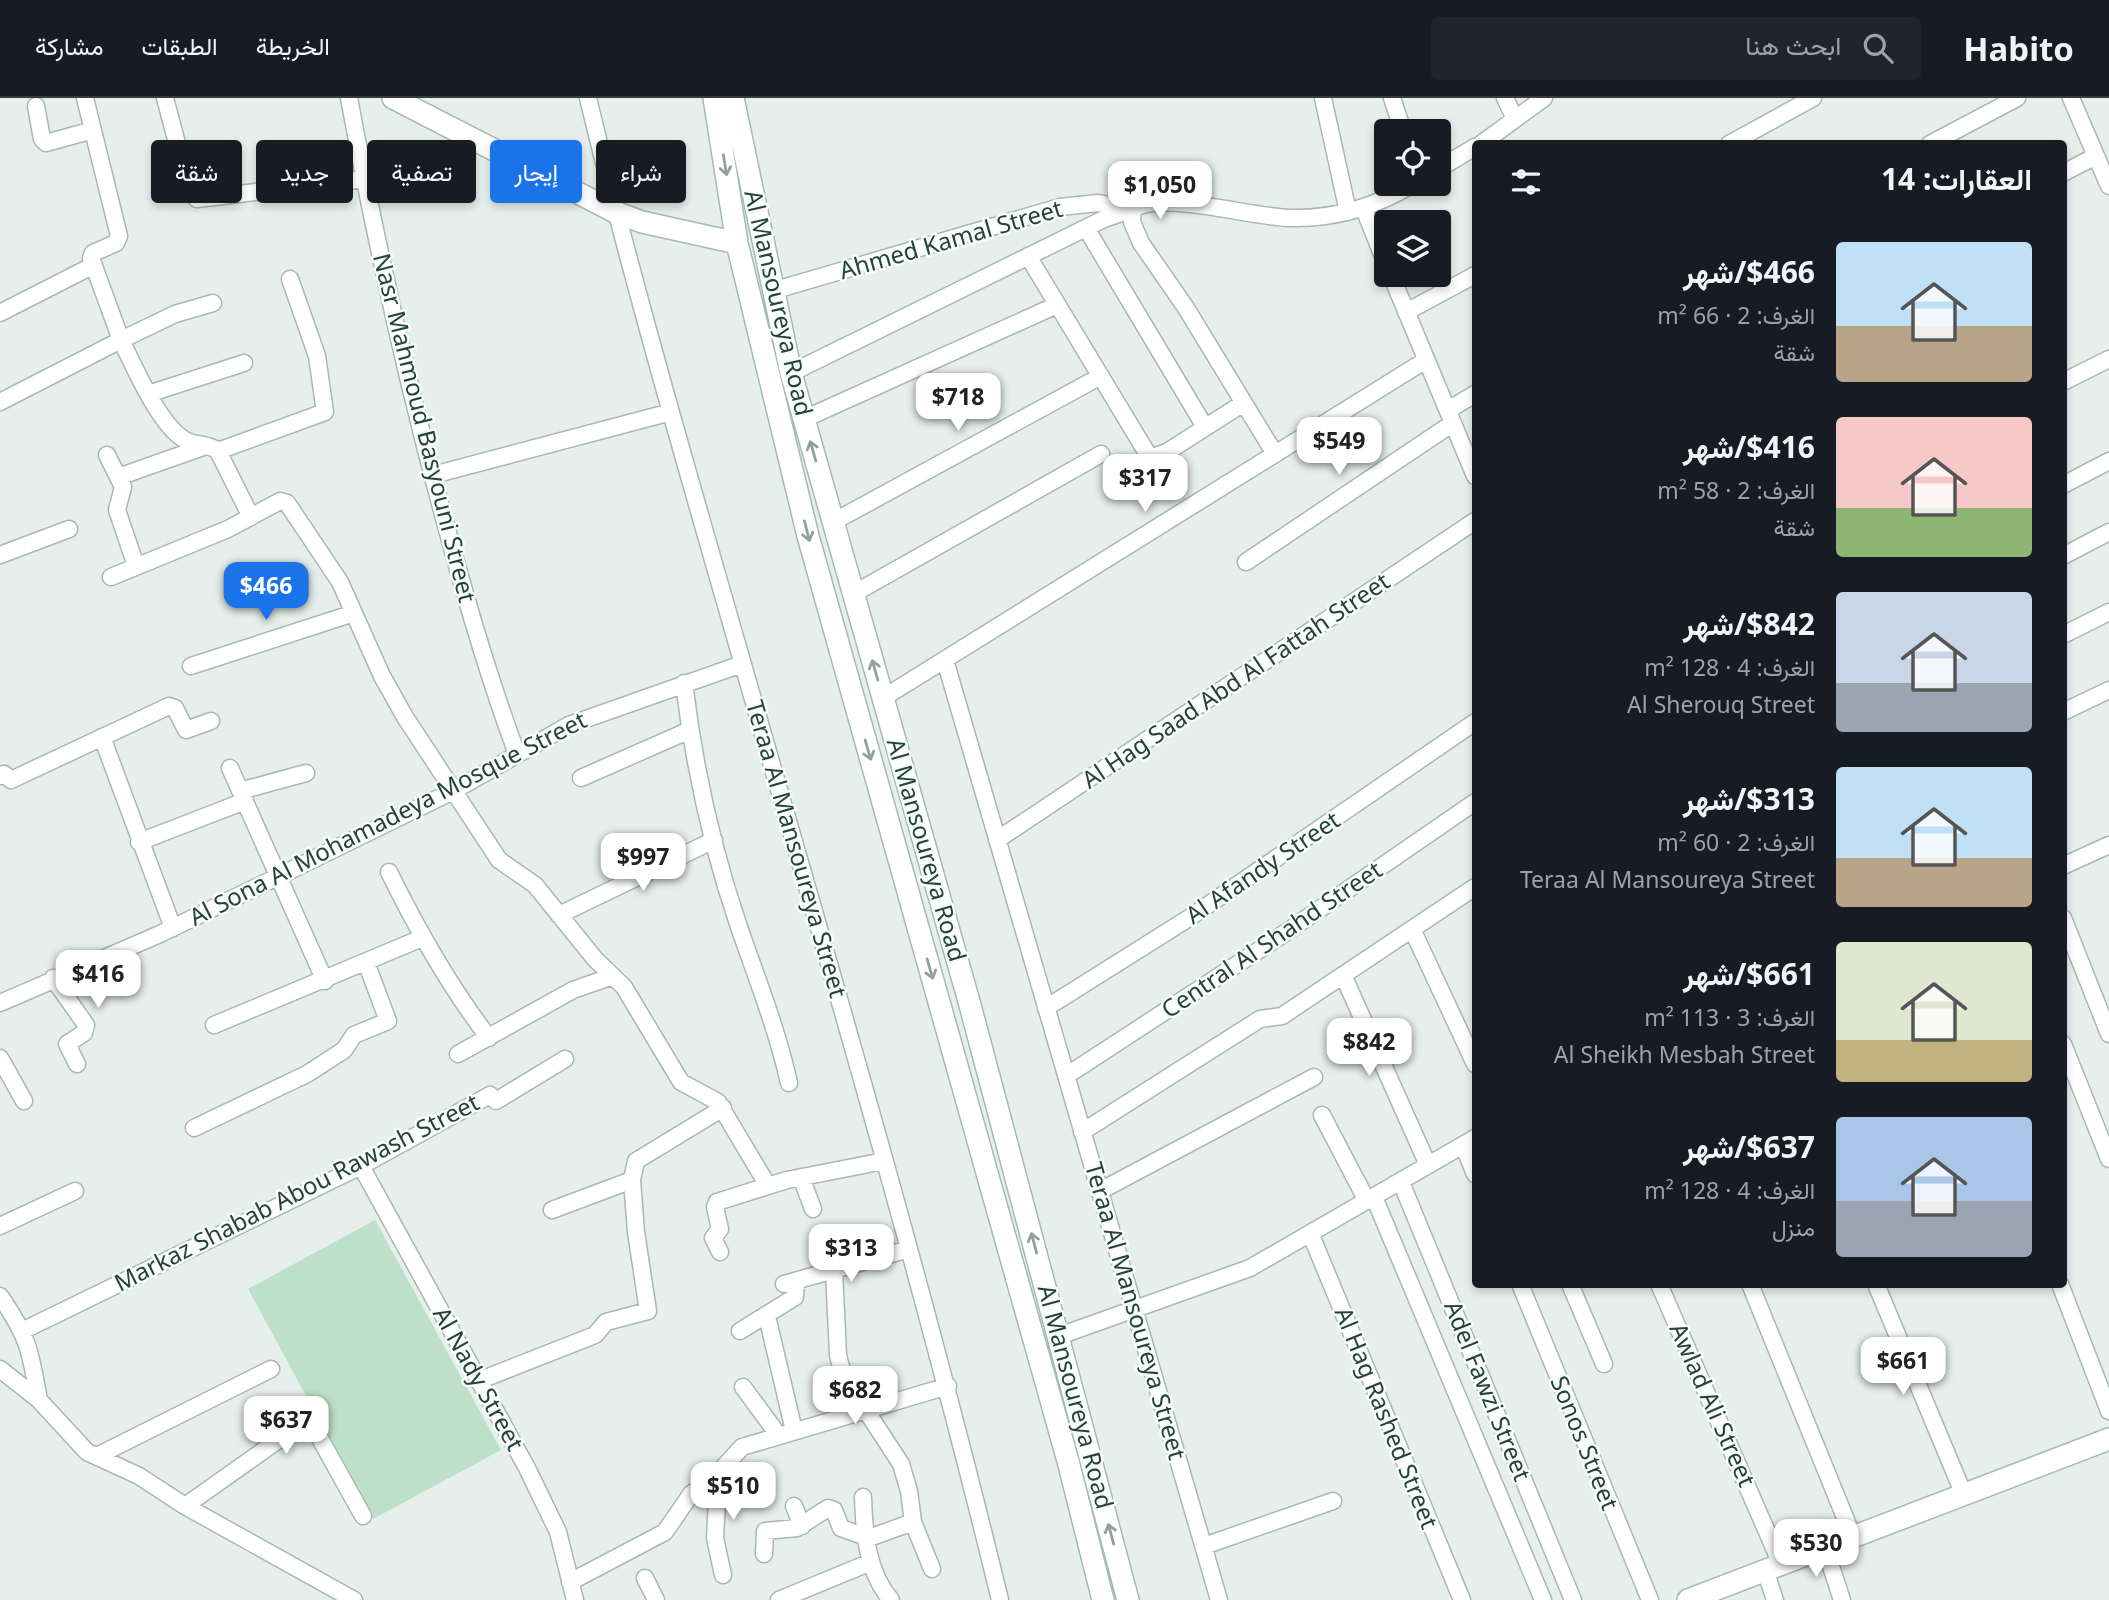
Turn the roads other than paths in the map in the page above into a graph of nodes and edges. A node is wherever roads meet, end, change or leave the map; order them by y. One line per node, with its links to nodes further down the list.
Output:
1 (85, 98): 18 (street)
2 (165, 98): 26 (street)
3 (349, 98): 26 (street, Nasr Mahmoud Basyouni Street)
4 (393, 98): 31 (main road)
5 (588, 98): 31 (street, Teraa Al Mansoureya Street)
6 (714, 98): 33 (main road, Al Mansoureya Road, one-way to 33)
7 (733, 98): 40 (main road, Al Mansoureya Road)
8 (1323, 98): 30 (street)
9 (1392, 98): 16 (street)
10 (1505, 98): 17 (street)
11 (1544, 98): 17 (street)
12 (1813, 98): 20 (street)
13 (2017, 98): 21 (street)
14 (2071, 98): 23 (street)
15 (36, 106): 18 (street)
16 (1399, 119)
17 (1515, 119): 19 (street)
18 (93, 130): 36 (street)
19 (1486, 140)
20 (1736, 140)
21 (1938, 140)
22 (1472, 149): 24 (street)
23 (2096, 156): 25 (street); 27 (street)
24 (1451, 161)
25 (2067, 171)
26 (364, 179): 66 (street, Nasr Mahmoud Basyouni Street)
27 (2109, 186)
28 (1388, 196): 30 (street)
29 (1133, 209): 30 (street); 32 (street); 40 (street, Ahmed Kamal Street); 55 (street)
30 (1356, 211): 34 (street)
31 (615, 212): 33 (main road); 56 (street, Teraa Al Mansoureya Street)
32 (1086, 228): 35 (street); 59 (street)
33 (737, 243): 123 (main road, Al Mansoureya Road, one-way to 123)
34 (1374, 243)
35 (1028, 256): 42 (street); 49 (street)
36 (94, 265): 44 (street); 45 (street)
37 (1472, 277): 43 (street)
38 (290, 279): 60 (street)
39 (1396, 287): 43 (street)
40 (772, 291): 49 (main road, Al Mansoureya Road)
41 (213, 303): 45 (street)
42 (1057, 305): 50 (street); 58 (street)
43 (1406, 312): 47 (street)
44 (0, 313)
45 (121, 340): 52 (street); 54 (street)
46 (2109, 359): 51 (street)
47 (1426, 360): 57 (street); 62 (street)
48 (244, 363): 52 (street)
49 (791, 373): 58 (main road, Al Mansoureya Road)
50 (1101, 376): 59 (street); 70 (street)
51 (2067, 380)
52 (148, 394): 60 (street)
53 (1472, 397): 57 (street)
54 (1, 398)
55 (1242, 404): 59 (street); 62 (street)
56 (671, 412): 66 (street); 84 (street, Teraa Al Mansoureya Street)
57 (1450, 416): 65 (street); 76 (street)
58 (804, 419): 70 (main road, Al Mansoureya Road, one-way to 58)
59 (1205, 427)
60 (213, 448): 67 (street); 69 (street)
61 (1101, 454): 79 (street)
62 (1275, 454): 83 (street)
63 (107, 455): 67 (street)
64 (2109, 461): 68 (street)
65 (1472, 469)
66 (433, 475): 94 (street, Nasr Mahmoud Basyouni Street)
67 (118, 477): 77 (street)
68 (2067, 483)
69 (251, 517): 77 (street); 80 (street)
70 (833, 522): 79 (main road, Al Mansoureya Road)
71 (1472, 523): 103 (street, Al Hag Saad Abd Al Fattah Street)
72 (69, 529): 75 (street)
73 (2109, 533): 74 (street)
74 (2067, 554)
75 (0, 555)
76 (1246, 562)
77 (136, 566): 78 (street)
78 (111, 577)
79 (853, 594): 88 (main road, Al Mansoureya Road, one-way to 79)
80 (354, 612): 85 (street); 99 (street)
81 (2109, 612): 82 (street)
82 (2067, 633)
83 (945, 660): 88 (street); 103 (street, Teraa Al Mansoureya Street)
84 (743, 664): 86 (street, Al Sona Al Mohamadeya Mosque Street); 143 (street, Teraa Al Mansoureya Street)
85 (191, 666)
86 (684, 683): 92 (street); 94 (street, Al Sona Al Mohamadeya Mosque Street)
87 (2109, 690): 89 (street)
88 (883, 698): 121 (main road, Al Mansoureya Road)
89 (2067, 710)
90 (211, 721): 93 (street)
91 (1472, 724): 122 (street, Al Afandy Street)
92 (690, 730): 98 (street); 102 (street)
93 (102, 737): 97 (street); 104 (street)
94 (517, 754): 99 (street, Al Sona Al Mohamadeya Mosque Street)
95 (230, 768): 100 (street)
96 (306, 773): 100 (street)
97 (0, 776)
98 (581, 778)
99 (454, 790): 108 (street, Al Sona Al Mohamadeya Mosque Street); 110 (street)
100 (243, 796): 104 (street); 108 (street)
101 (1472, 804): 133 (street, Central Al Shahd Street)
102 (714, 840): 110 (street); 135 (street)
103 (998, 840): 122 (street, Teraa Al Mansoureya Street)
104 (139, 842): 111 (street)
105 (2109, 845): 106 (street)
106 (2067, 864)
107 (389, 872): 114 (street)
108 (277, 877): 111 (street, Al Sona Al Mohamadeya Mosque Street); 119 (street)
109 (1472, 889): 113 (street)
110 (559, 915): 117 (street)
111 (173, 928): 118 (street, Al Sona Al Mohamadeya Mosque Street)
112 (2067, 928): 125 (street)
113 (1412, 929): 116 (street); 130 (street)
114 (422, 938): 115 (street); 126 (street)
115 (366, 962): 119 (street); 139 (street)
116 (1343, 975): 140 (street); 144 (street)
117 (613, 976): 126 (street); 137 (street)
118 (53, 978): 120 (street, Al Sona Al Mohamadeya Mosque Street); 132 (street)
119 (325, 981): 124 (street)
120 (0, 1003)
121 (970, 1005): 123 (main road); 171 (main road, Al Mansoureya Road, one-way to 121)
122 (1046, 1008): 133 (street, Teraa Al Mansoureya Street)
123 (942, 1011): 212 (main road, Al Mansoureya Road)
124 (214, 1026)
125 (2109, 1034)
126 (489, 1038): 127 (street)
127 (458, 1054)
128 (2067, 1054): 142 (street)
129 (0, 1058): 136 (street)
130 (1472, 1058)
131 (565, 1059): 145 (street, Markaz Shabab Abou Rawash Street)
132 (77, 1064)
133 (1066, 1076): 140 (street, Teraa Al Mansoureya Street)
134 (1314, 1077): 151 (street)
135 (789, 1083)
136 (24, 1101)
137 (723, 1108): 147 (street); 149 (street)
138 (1322, 1115): 152 (street)
139 (194, 1128)
140 (1082, 1132): 151 (street, Teraa Al Mansoureya Street)
141 (1469, 1141): 144 (street)
142 (2109, 1159)
143 (884, 1161): 146 (street); 157 (street, Teraa Al Mansoureya Street)
144 (1428, 1165): 148 (street)
145 (361, 1166): 169 (street, Markaz Shabab Abou Rawash Street); 175 (street, Al Nady Street)
146 (802, 1177): 149 (street); 153 (street)
147 (632, 1181): 154 (street); 175 (street)
148 (1401, 1181): 152 (street); 217 (street, Adel Fawzi Street)
149 (768, 1186): 158 (street)
150 (75, 1191): 155 (street)
151 (1100, 1191): 167 (street, Teraa Al Mansoureya Street)
152 (1371, 1199): 156 (street); 216 (street)
153 (813, 1209)
154 (552, 1210)
155 (0, 1226)
156 (1311, 1235): 167 (street); 215 (street, Al Hag Rashed Street)
157 (909, 1249): 159 (street); 176 (street, Teraa Al Mansoureya Street)
158 (720, 1252)
159 (834, 1270): 168 (street); 179 (street)
160 (1522, 1288): 218 (street, Sonos Street)
161 (1572, 1288): 172 (street)
162 (1661, 1288): 199 (street, Awlad Ali Street)
163 (1752, 1288): 194 (street)
164 (1878, 1288): 185 (street)
165 (2062, 1288): 180 (street)
166 (0, 1296): 169 (street)
167 (1134, 1310): 171 (street); 195 (street, Teraa Al Mansoureya Street)
168 (767, 1316): 170 (street); 181 (street)
169 (24, 1330): 178 (street)
170 (740, 1331)
171 (1059, 1336): 213 (main road, Al Mansoureya Road, one-way to 171)
172 (1604, 1364)
173 (0, 1369): 178 (street)
174 (271, 1369): 183 (street)
175 (478, 1381): 203 (street, Al Nady Street)
176 (948, 1386): 179 (street); 211 (street, Teraa Al Mansoureya Street)
177 (743, 1387): 181 (street)
178 (39, 1400): 183 (street)
179 (866, 1410): 181 (street); 191 (street)
180 (2109, 1411)
181 (786, 1433): 184 (street)
182 (2109, 1439): 185 (main road)
183 (97, 1456): 188 (street)
184 (711, 1481): 201 (street); 203 (street)
185 (1964, 1495): 194 (main road)
186 (863, 1497): 193 (street)
187 (1333, 1502): 195 (street)
188 (185, 1506): 190 (street); 206 (street)
189 (794, 1506): 192 (street)
190 (363, 1516)
191 (913, 1522): 193 (street); 200 (street)
192 (802, 1525): 193 (street); 197 (street)
193 (865, 1537): 198 (street)
194 (1853, 1537): 196 (main road)
195 (1204, 1546): 214 (street, Teraa Al Mansoureya Street)
196 (1825, 1548): 199 (main road); 220 (street)
197 (764, 1554)
198 (871, 1562): 204 (street); 209 (street)
199 (1773, 1567): 205 (main road); 219 (street, Awlad Ali Street)
200 (932, 1569)
201 (723, 1576)
202 (645, 1578): 208 (street)
203 (570, 1582): 207 (street, Al Nady Street)
204 (887, 1596): 210 (street)
205 (1697, 1598)
206 (354, 1600)
207 (575, 1600)
208 (656, 1600)
209 (779, 1600)
210 (868, 1600)
211 (1000, 1600)
212 (1103, 1600)
213 (1128, 1600)
214 (1219, 1600)
215 (1462, 1600)
216 (1543, 1600)
217 (1573, 1600)
218 (1650, 1600)
219 (1775, 1600)
220 (1842, 1600)

